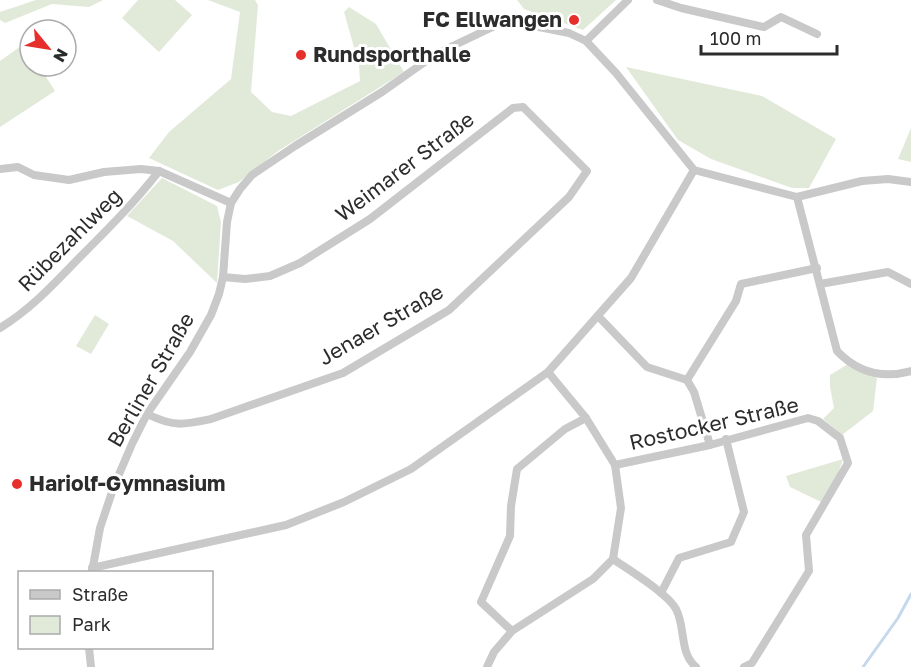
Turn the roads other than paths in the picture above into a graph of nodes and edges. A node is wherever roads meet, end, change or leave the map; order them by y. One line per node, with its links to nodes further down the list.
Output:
1 (628, 0): 4 (street)
2 (657, 0): 3 (street)
3 (817, 34)
4 (586, 41): 6 (street); 11 (street)
5 (0, 170): 7 (street)
6 (694, 170): 10 (street); 16 (street)
7 (159, 171): 11 (street); 17 (street, Rübezahlweg)
8 (587, 171): 13 (street, Weimarer Straße); 21 (street, Jenaer Straße)
9 (911, 182): 10 (street)
10 (797, 197): 12 (street)
11 (231, 203): 13 (street, Berliner Straße)
12 (817, 268): 14 (street); 20 (street)
13 (222, 277): 21 (street, Berliner Straße)
14 (820, 284): 15 (street); 19 (street)
15 (911, 284)
16 (598, 316): 18 (street); 20 (street)
17 (0, 328)
18 (548, 372): 22 (street); 27 (street)
19 (911, 372)
20 (687, 380): 24 (street)
21 (147, 414): 27 (street, Berliner Straße)
22 (586, 418): 25 (street); 29 (street)
23 (726, 440): 24 (street, Rostocker Straße); 28 (street); 34 (street, Rostocker Straße)
24 (710, 445): 25 (street, Rostocker Straße)
25 (615, 465): 26 (street)
26 (613, 559): 28 (street); 29 (street)
27 (92, 570)
28 (661, 593): 33 (street)
29 (512, 631): 32 (street)
30 (89, 649): 31 (street)
31 (91, 667)
32 (487, 667)
33 (696, 667)
34 (744, 667)

